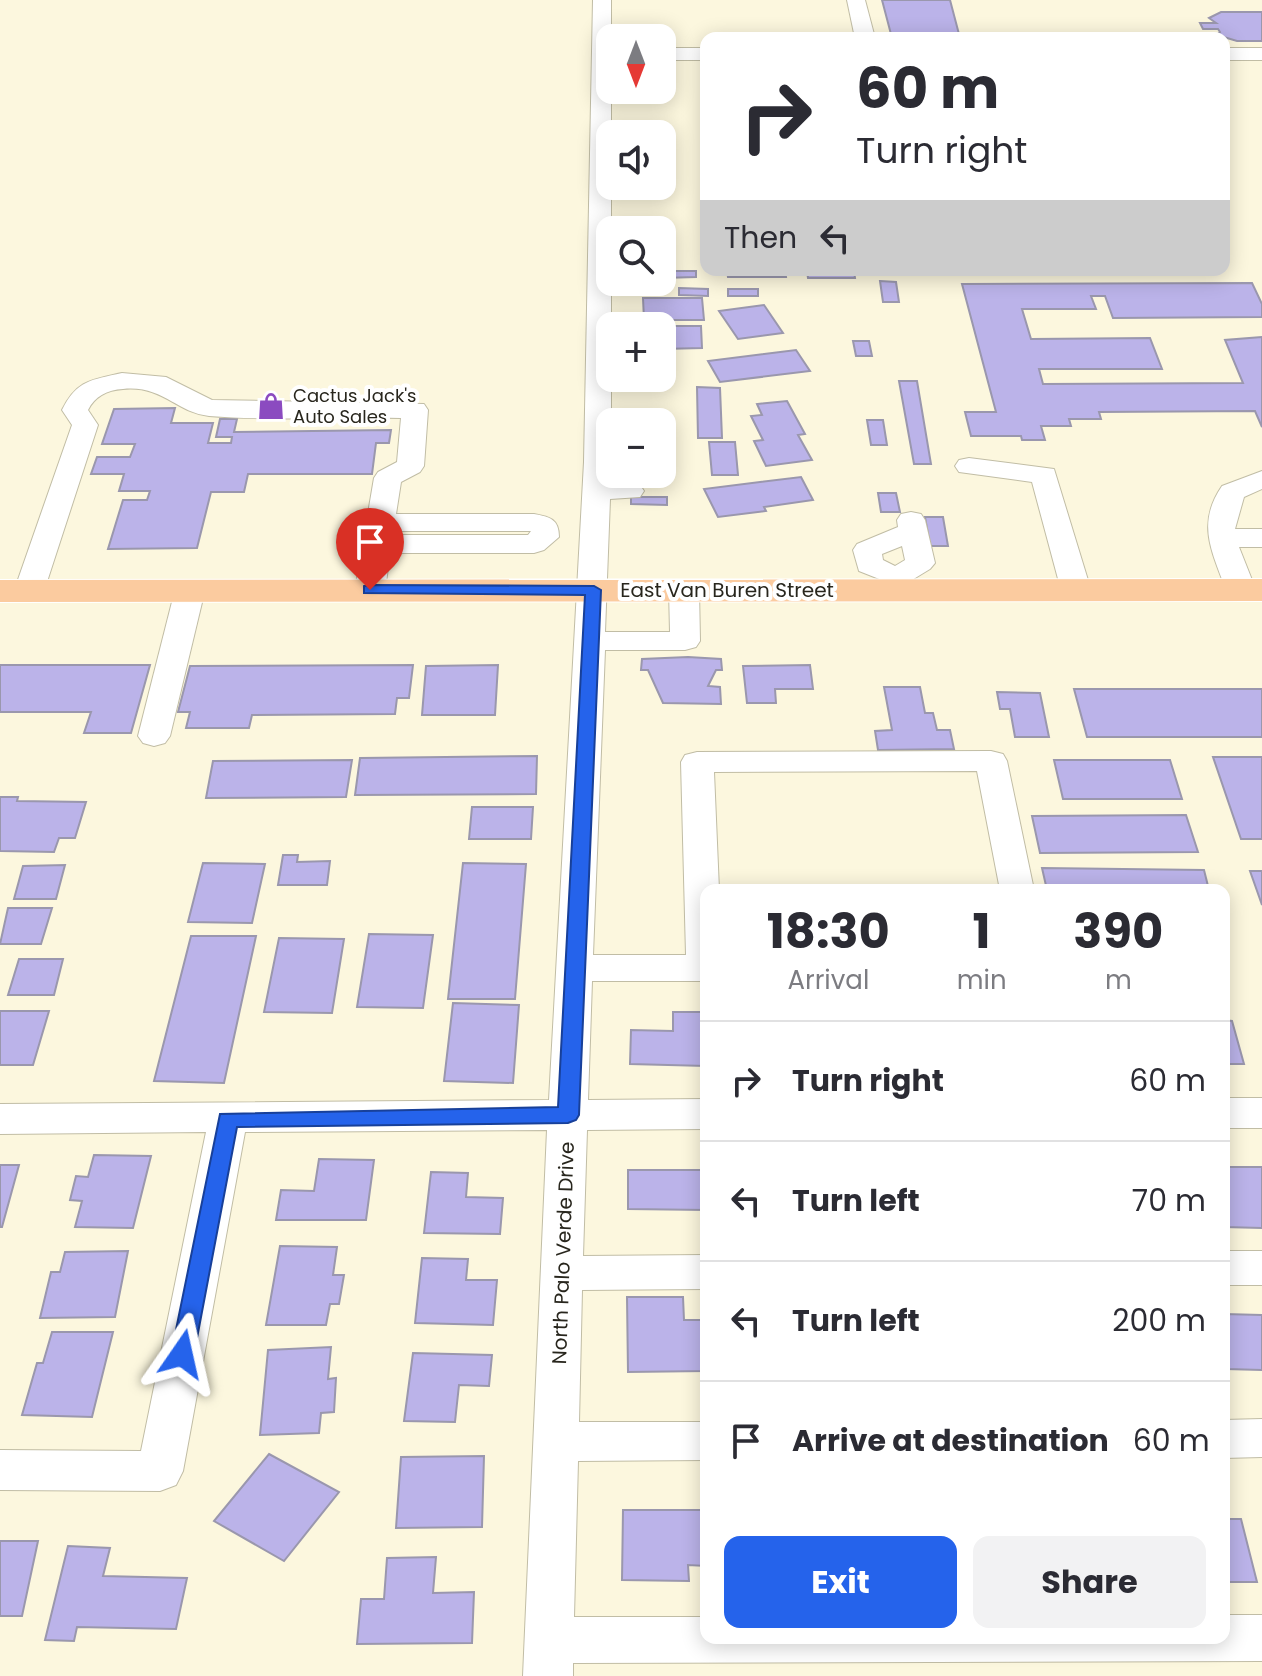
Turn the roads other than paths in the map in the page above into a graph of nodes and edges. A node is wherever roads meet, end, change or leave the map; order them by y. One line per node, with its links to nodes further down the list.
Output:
1 (602, 0): 3 (street, North Palo Verde Drive)
2 (856, 0): 4 (street)
3 (604, 24)
4 (864, 32)
5 (676, 54): 6 (street)
6 (700, 54)
7 (1230, 54): 8 (street)
8 (1262, 54)
9 (606, 104): 10 (street, North Palo Verde Drive)
10 (603, 216)
11 (603, 392): 14 (street, North Palo Verde Drive)
12 (969, 466): 23 (street)
13 (1262, 479): 16 (street)
14 (596, 491): 15 (street); 21 (street, North Palo Verde Drive)
15 (630, 491)
16 (1221, 538): 17 (street); 24 (street)
17 (1262, 538)
18 (898, 584): 18 (street); 22 (main road, East Van Buren Street); 23 (main road, East Van Buren Street)
19 (190, 590): 20 (main road, East Van Buren Street); 25 (main road, East Van Buren Street); 27 (street)
20 (370, 590): 21 (main road, East Van Buren Street); 25 (street)
21 (594, 590): 22 (main road, East Van Buren Street); 26 (street, North Palo Verde Drive)
22 (684, 590): 26 (street)
23 (1076, 590): 24 (main road, East Van Buren Street)
24 (1251, 590)
25 (14, 591)
26 (591, 641): 30 (street, North Palo Verde Drive)
27 (154, 736)
28 (702, 884): 29 (street)
29 (1016, 884)
30 (575, 968): 31 (street); 35 (street, North Palo Verde Drive)
31 (700, 968)
32 (1230, 1113): 33 (street)
33 (1262, 1113)
34 (700, 1114): 35 (street)
35 (568, 1115): 37 (street); 41 (street, North Palo Verde Drive)
36 (0, 1119): 37 (street)
37 (228, 1119): 46 (street)
38 (1230, 1268): 39 (street)
39 (1262, 1268)
40 (700, 1272): 41 (street)
41 (561, 1273): 45 (street, North Palo Verde Drive)
42 (1262, 1438): 43 (street)
43 (1230, 1439)
44 (700, 1441): 45 (street)
45 (558, 1442): 50 (street, North Palo Verde Drive)
46 (0, 1470)
47 (1262, 1638): 48 (street)
48 (1230, 1639)
49 (1048, 1644): 50 (street)
50 (549, 1658)

